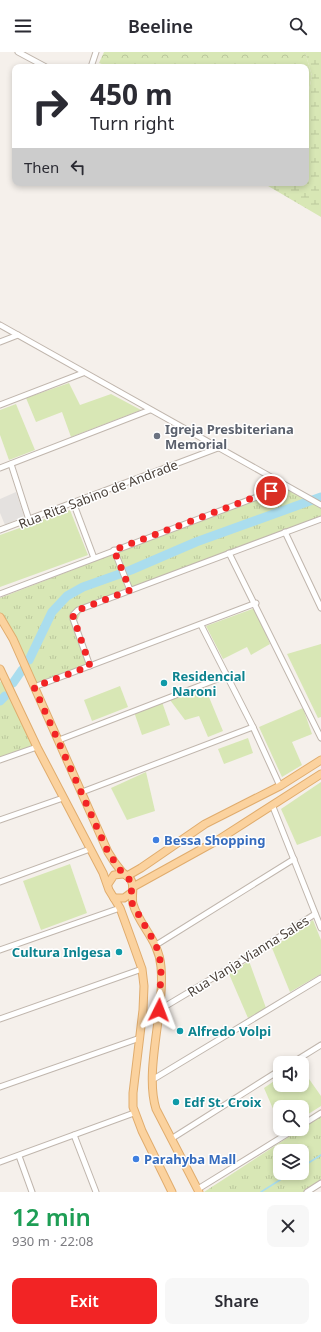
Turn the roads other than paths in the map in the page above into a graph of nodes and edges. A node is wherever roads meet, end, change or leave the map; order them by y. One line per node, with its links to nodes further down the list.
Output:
1 (96, 52): 4 (street)
2 (22, 53): 3 (street)
3 (41, 64)
4 (92, 64)
5 (0, 325): 6 (street)
6 (18, 335): 7 (street); 8 (street)
7 (0, 342)
8 (83, 373): 9 (street); 10 (street)
9 (0, 405)
10 (150, 410): 11 (street); 12 (street)
11 (218, 448): 14 (street); 15 (street, Rua Rita Sabino de Andrade)
12 (11, 464): 13 (street); 18 (street)
13 (0, 468)
14 (286, 486): 16 (street); 21 (street)
15 (73, 502): 18 (street, Rua Rita Sabino de Andrade); 23 (street)
16 (320, 505)
17 (321, 519): 20 (street)
18 (29, 520): 19 (street, Rua Rita Sabino de Andrade)
19 (0, 530)
20 (285, 532): 22 (street); 27 (street)
21 (114, 550): 23 (street); 24 (street)
22 (229, 553): 24 (street); 26 (street)
23 (94, 558): 25 (street)
24 (130, 590): 30 (street)
25 (0, 594)
26 (256, 603): 29 (street); 36 (street)
27 (321, 608)
28 (0, 617): 34 (main road)
29 (201, 624): 30 (street); 32 (street)
30 (90, 666): 34 (street)
31 (0, 669): 33 (main road)
32 (228, 675): 35 (street); 37 (street)
33 (2, 679): 38 (main road)
34 (34, 687): 37 (main road)
35 (253, 727): 42 (street); 43 (street)
36 (321, 738)
37 (59, 740): 43 (main road)
38 (37, 747): 39 (street); 44 (main road)
39 (0, 760)
40 (321, 760): 42 (main road)
41 (321, 774): 45 (main road)
42 (280, 786): 49 (main road)
43 (82, 792): 49 (main road)
44 (63, 798): 46 (street); 47 (main road)
45 (272, 807): 48 (street); 52 (main road)
46 (0, 820)
47 (90, 849): 50 (street); 51 (main road)
48 (294, 859): 55 (street); 57 (street)
49 (125, 875): 51 (main road); 52 (main road)
50 (0, 882)
51 (108, 884): 53 (main road)
52 (132, 890): 53 (main road); 57 (main road)
53 (114, 898): 54 (main road)
54 (120, 908): 58 (street); 59 (main road)
55 (315, 914): 56 (street); 61 (street, Rua Vanja Vianna Sales)
56 (321, 928)
57 (156, 945): 61 (main road)
58 (0, 950)
59 (142, 969): 62 (street); 63 (main road)
60 (321, 978): 67 (street)
61 (159, 1010): 67 (main road)
62 (0, 1019)
63 (140, 1038): 68 (street); 69 (main road)
64 (321, 1045): 65 (street)
65 (303, 1056)
66 (273, 1074): 74 (street)
67 (152, 1080): 74 (main road)
68 (0, 1087)
69 (134, 1113): 72 (street); 81 (main road)
70 (321, 1113): 71 (street)
71 (309, 1121)
72 (74, 1135): 75 (street); 80 (street)
73 (284, 1136): 78 (street)
74 (171, 1139): 78 (main road)
75 (19, 1156): 76 (street); 79 (street)
76 (0, 1162)
77 (321, 1183): 82 (street)
78 (199, 1191)
79 (32, 1192)
80 (96, 1192)
81 (172, 1192)
82 (307, 1192)

